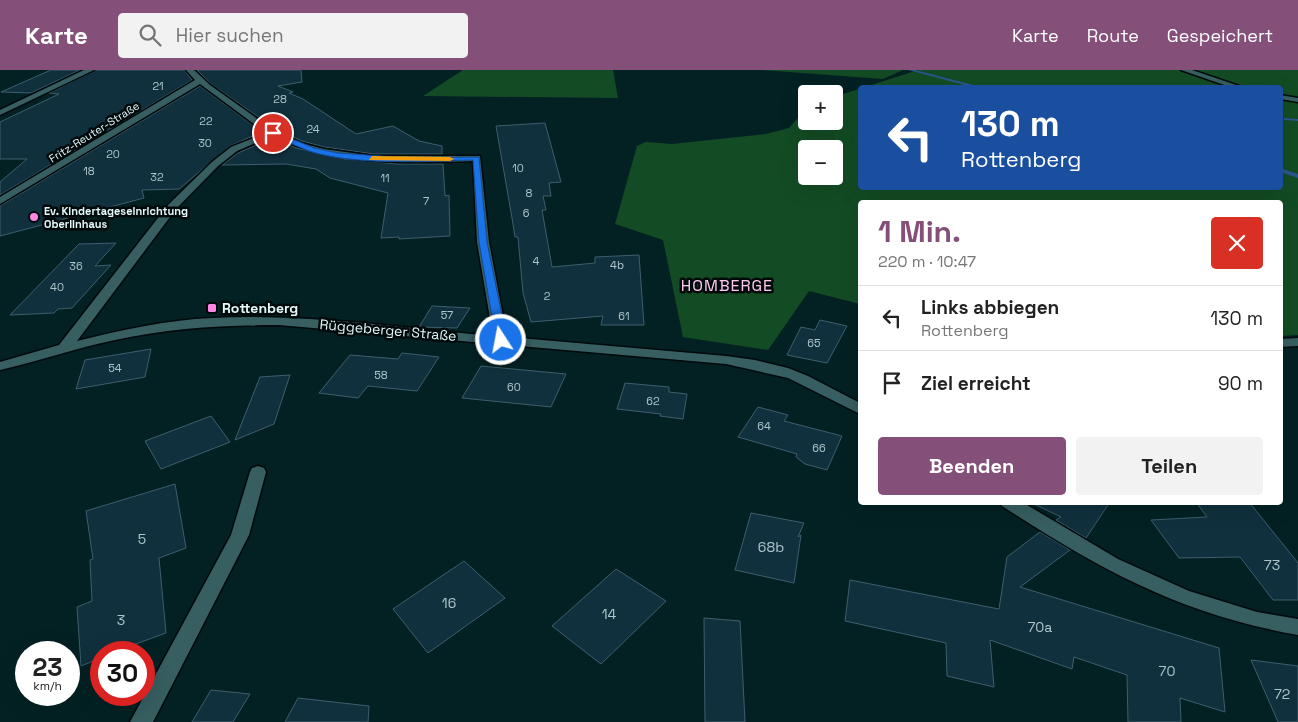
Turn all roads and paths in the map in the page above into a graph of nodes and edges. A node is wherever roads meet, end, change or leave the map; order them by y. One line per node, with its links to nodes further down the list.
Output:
1 (90, 70): 8 (street)
2 (190, 70): 4 (street)
3 (1185, 70): 5 (street)
4 (199, 81): 9 (street); 10 (street, Fritz-Reuter-Straße)
5 (1232, 85)
6 (1283, 98): 7 (street)
7 (1298, 100)
8 (0, 113)
9 (273, 133): 11 (street); 14 (street)
10 (0, 201)
11 (501, 340): 14 (street, Rüggeberger Straße); 16 (street, Rüggeberger Straße)
12 (1298, 342): 13 (street)
13 (1283, 344)
14 (65, 347): 15 (street, Rüggeberger Straße)
15 (0, 366)
16 (858, 408)
17 (258, 472): 20 (street)
18 (1013, 505): 19 (street)
19 (1298, 627)
20 (141, 722)

